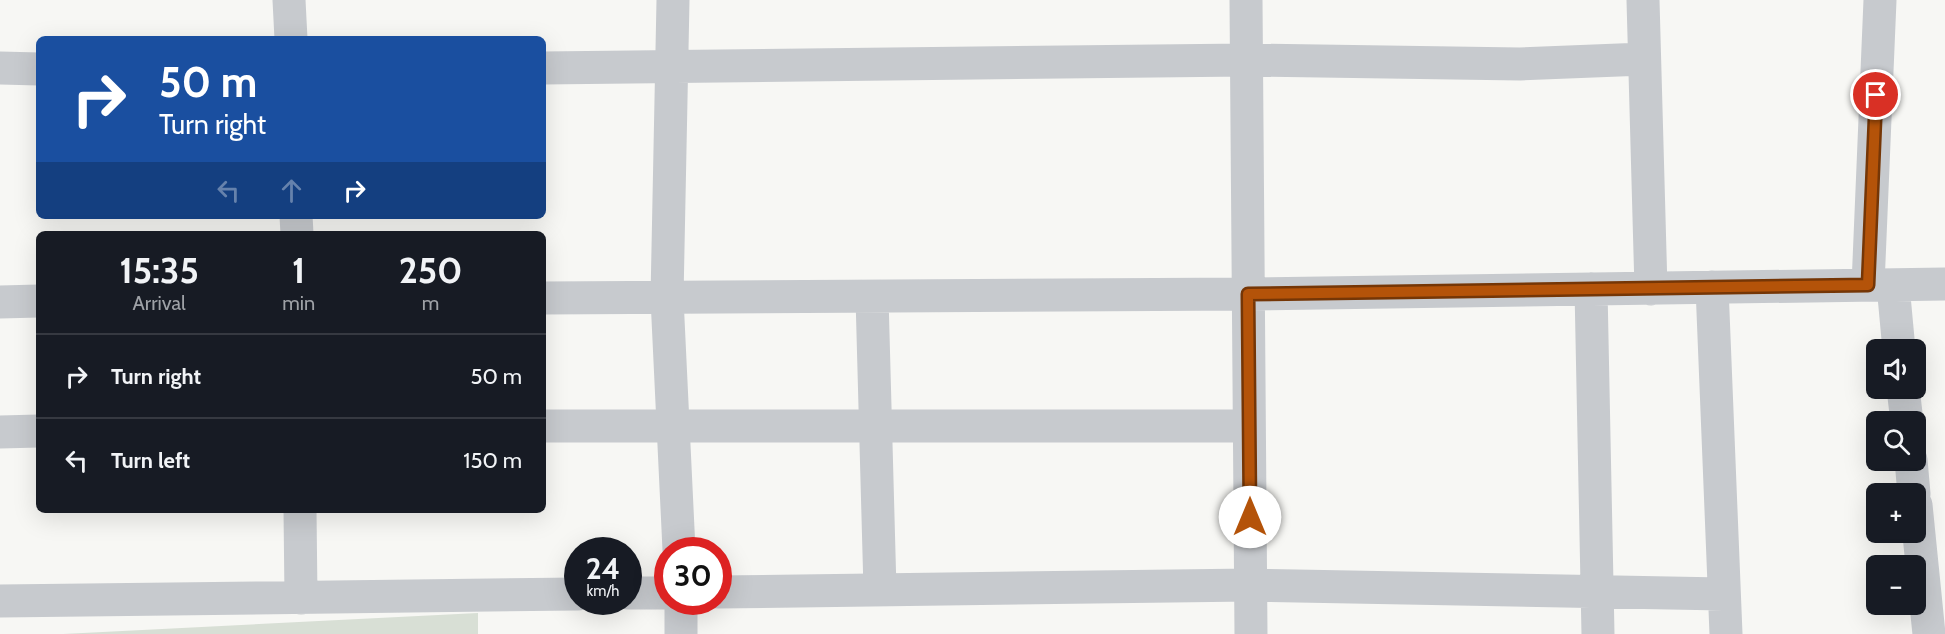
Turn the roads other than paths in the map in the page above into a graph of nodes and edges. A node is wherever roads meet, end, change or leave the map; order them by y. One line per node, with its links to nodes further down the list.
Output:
1 (289, 0): 6 (street)
2 (673, 0): 9 (street)
3 (1245, 0): 8 (street)
4 (1643, 0): 7 (street)
5 (1880, 0): 14 (street)
6 (291, 36)
7 (1644, 59): 8 (street); 16 (street)
8 (1246, 60): 9 (street); 18 (street)
9 (672, 66): 11 (street); 21 (street)
10 (0, 68): 12 (street)
11 (546, 68)
12 (36, 69)
13 (1945, 284): 14 (street)
14 (1880, 285): 15 (street); 24 (street)
15 (1712, 287): 16 (street); 39 (street)
16 (1651, 289): 17 (street)
17 (1591, 290): 18 (street); 36 (street)
18 (1248, 294): 19 (street); 27 (street)
19 (872, 297): 21 (street); 26 (street)
20 (546, 298): 21 (street)
21 (667, 298): 28 (street)
22 (36, 301): 23 (street)
23 (0, 302)
24 (1896, 339)
25 (546, 426): 28 (street)
26 (876, 426): 27 (street); 28 (street); 35 (street)
27 (1249, 426): 34 (street)
28 (673, 427): 32 (street)
29 (36, 431): 30 (street)
30 (0, 432)
31 (300, 513): 40 (street)
32 (678, 537)
33 (1920, 543): 47 (street)
34 (1250, 585): 35 (street); 36 (street); 44 (street)
35 (880, 590): 37 (street)
36 (1597, 590): 39 (street); 45 (street)
37 (732, 592)
38 (564, 594): 40 (street)
39 (1723, 594): 46 (street)
40 (301, 598): 41 (street)
41 (0, 601)
42 (681, 615): 43 (street)
43 (681, 634)
44 (1251, 634)
45 (1598, 634)
46 (1726, 634)
47 (1929, 634)

